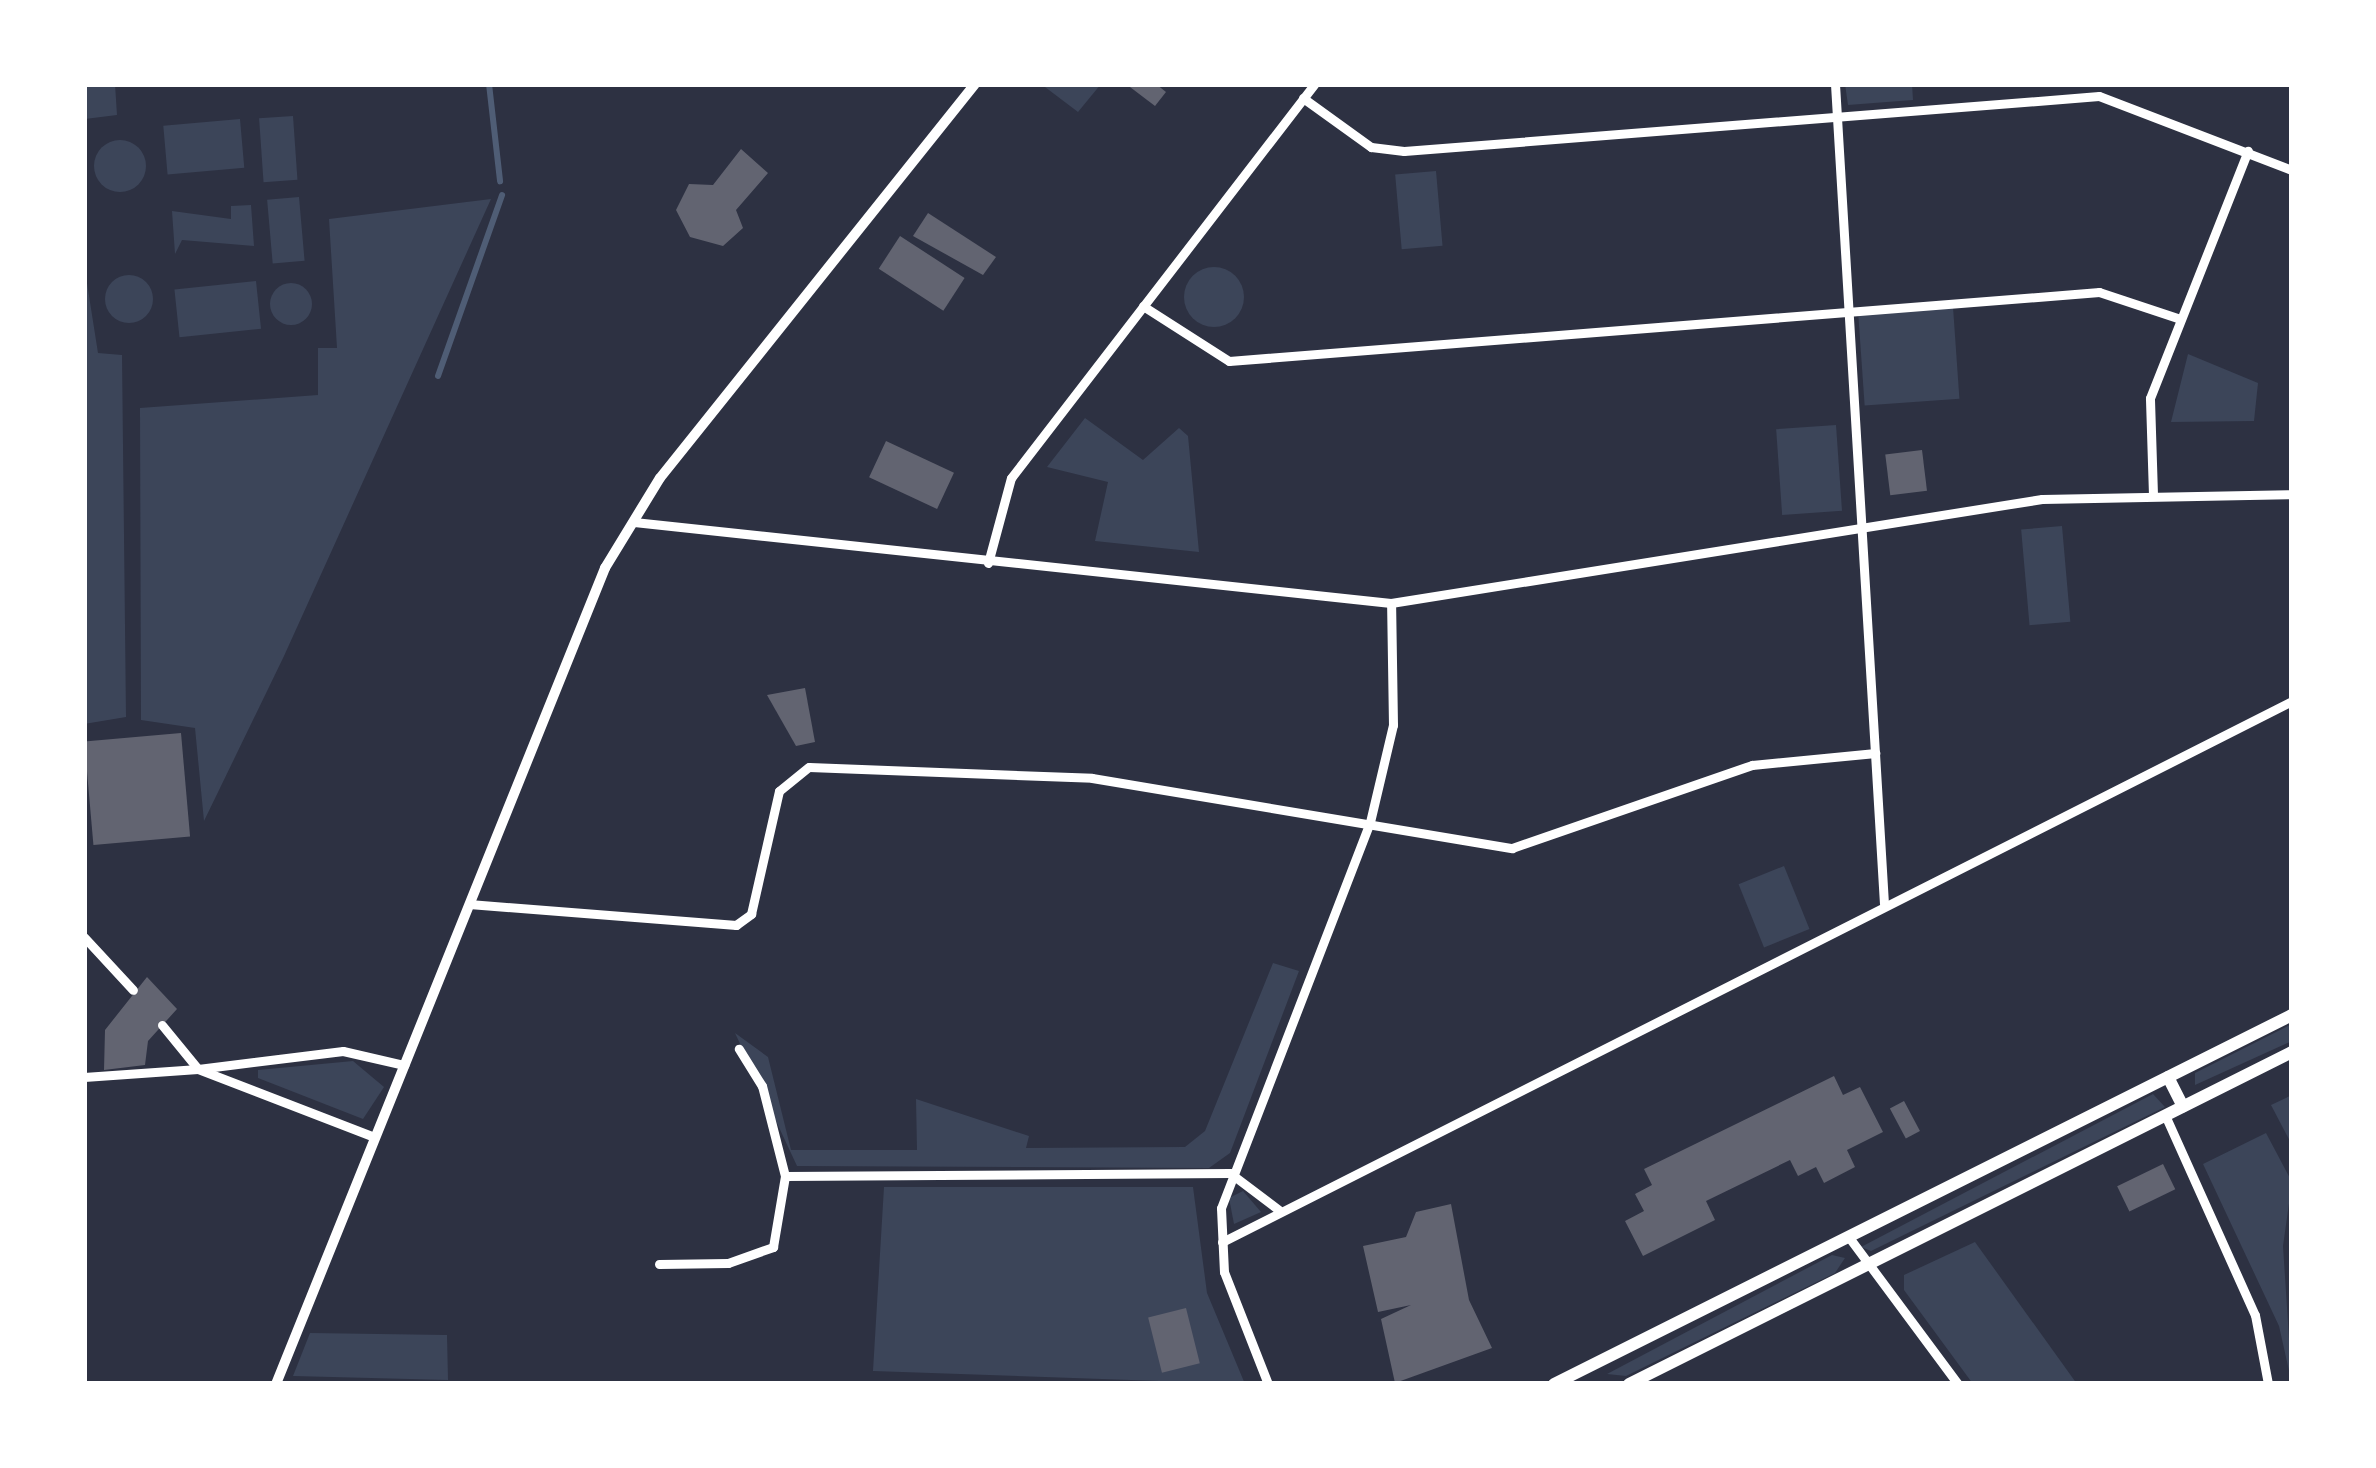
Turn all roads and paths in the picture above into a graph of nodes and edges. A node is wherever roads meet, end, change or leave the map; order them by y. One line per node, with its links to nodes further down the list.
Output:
1 (975, 84): 13 (street)
2 (1314, 84): 4 (street)
3 (1835, 84): 5 (street)
4 (1303, 98): 5 (street); 8 (street)
5 (1837, 112): 6 (street); 9 (street)
6 (2248, 151): 7 (street); 10 (street)
7 (2292, 170)
8 (1143, 306): 9 (street); 15 (street)
9 (1850, 308): 10 (street); 14 (street)
10 (2180, 319): 12 (street)
11 (2292, 494): 12 (street)
12 (2153, 495): 14 (street)
13 (634, 522): 15 (street); 20 (street)
14 (1862, 524): 16 (street); 18 (street)
15 (988, 563): 16 (street)
16 (1391, 603): 19 (street)
17 (2292, 701): 21 (street)
18 (1875, 753): 19 (street); 21 (street)
19 (1370, 822): 20 (street); 35 (street)
20 (469, 904): 28 (street)
21 (1884, 904): 37 (street)
22 (84, 938): 23 (street)
23 (133, 990)
24 (2292, 1015): 31 (main road)
25 (162, 1024): 29 (street)
26 (739, 1049): 36 (street)
27 (2292, 1052): 32 (main road)
28 (404, 1065): 29 (street); 34 (street)
29 (198, 1069): 30 (street); 34 (street)
30 (84, 1077)
31 (2168, 1077): 32 (main road); 38 (main road)
32 (2183, 1106): 33 (main road)
33 (2165, 1115): 41 (main road); 47 (street)
34 (374, 1137): 42 (street)
35 (1230, 1174): 36 (street); 37 (street); 39 (street)
36 (785, 1176): 40 (street)
37 (1279, 1210): 39 (street)
38 (1848, 1236): 41 (street); 44 (main road)
39 (1222, 1242): 43 (street)
40 (658, 1264)
41 (1866, 1267): 45 (main road); 46 (street)
42 (276, 1384)
43 (1268, 1384)
44 (1554, 1384)
45 (1629, 1384)
46 (1958, 1384)
47 (2268, 1384)

